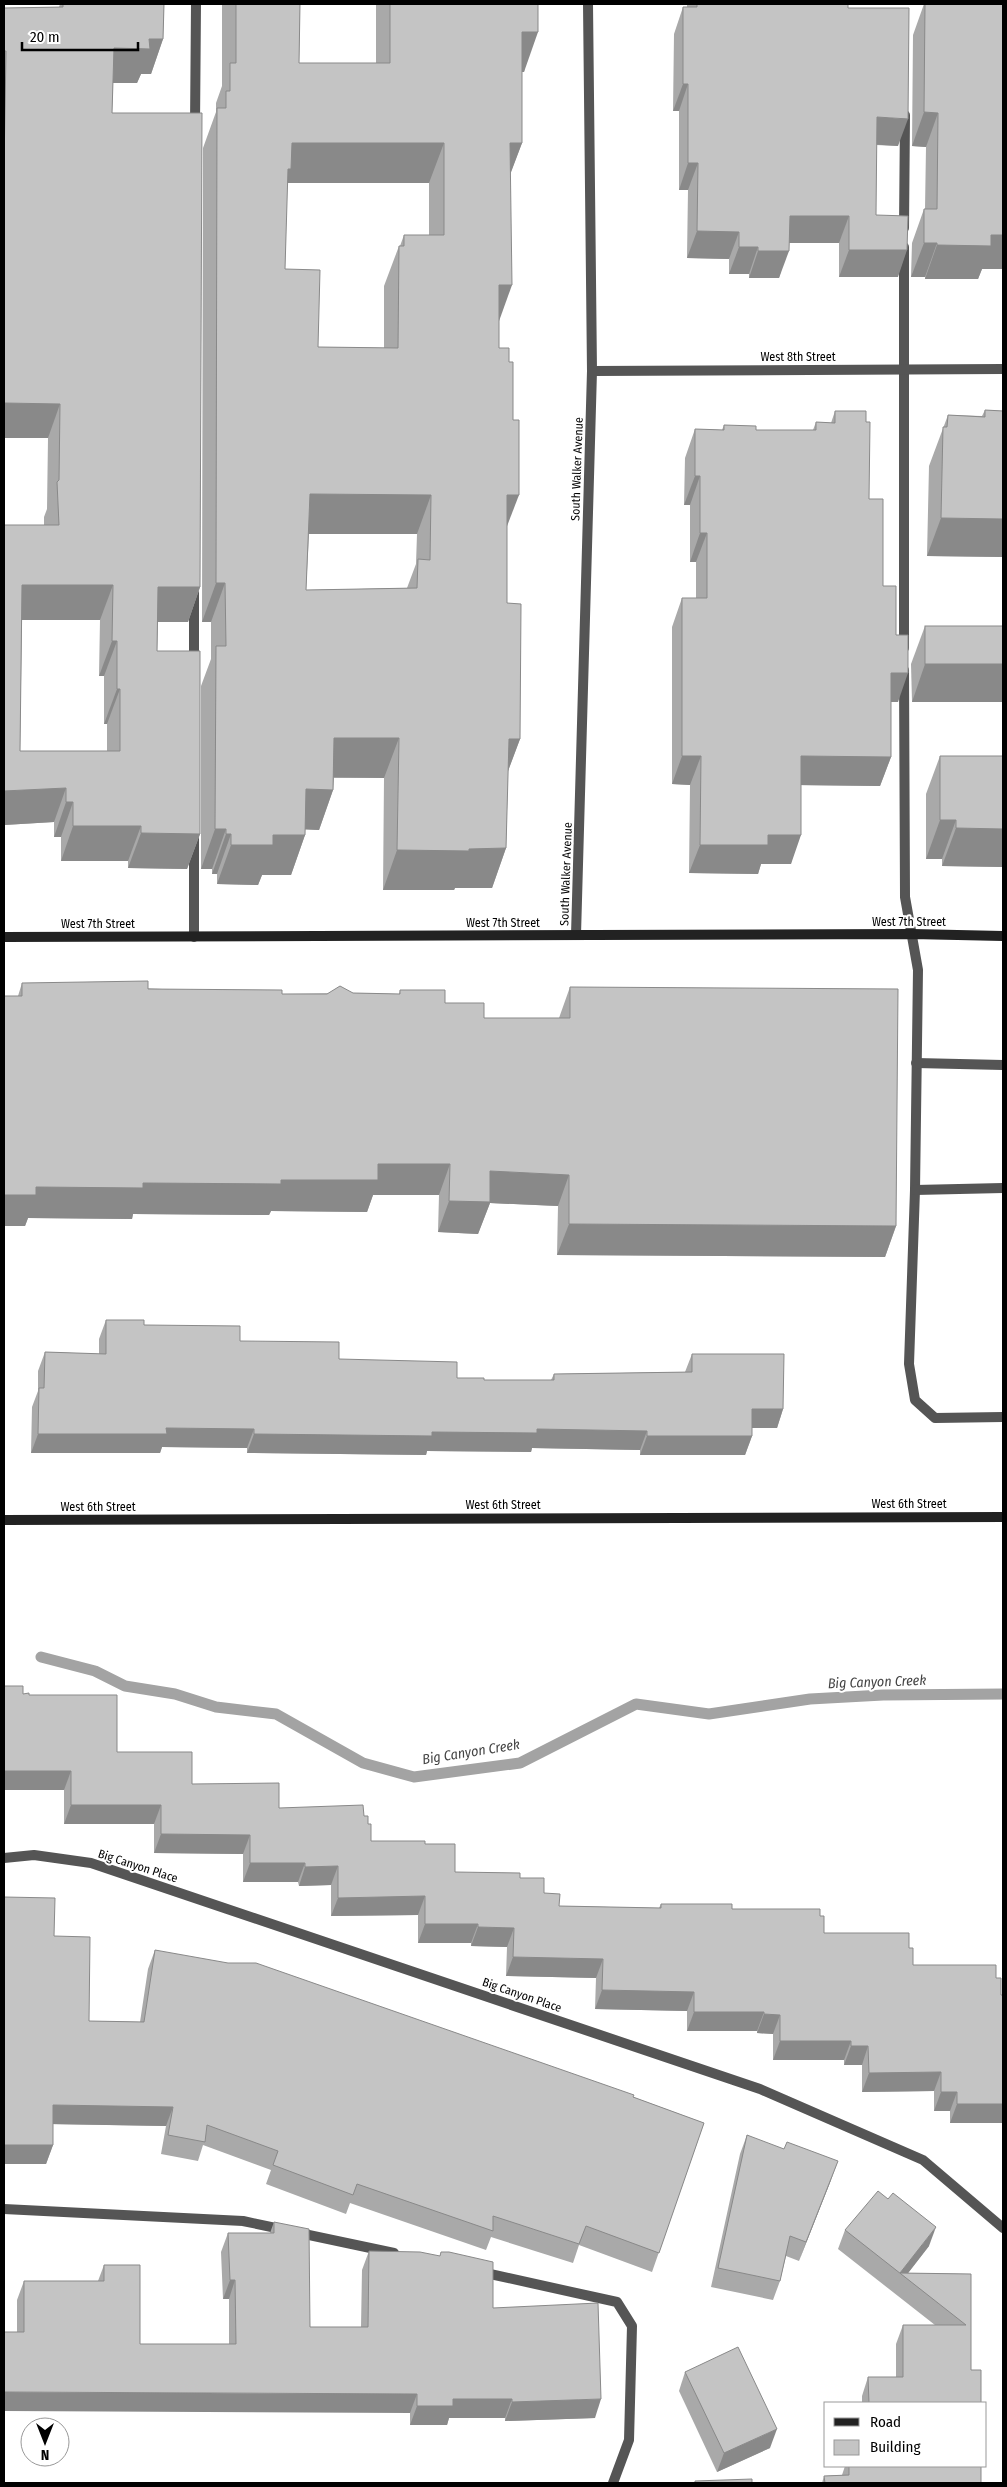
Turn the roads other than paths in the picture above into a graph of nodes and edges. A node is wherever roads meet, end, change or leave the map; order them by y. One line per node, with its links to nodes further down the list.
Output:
1 (196, 4): 4 (street)
2 (588, 4): 7 (street, South Walker Avenue)
3 (905, 103): 6 (street)
4 (195, 133)
5 (1003, 369): 6 (street, West 8th Street)
6 (904, 370): 7 (street, West 8th Street); 11 (street)
7 (592, 371): 12 (street, South Walker Avenue)
8 (194, 579): 9 (street)
9 (194, 678)
10 (194, 827): 13 (street)
11 (912, 934): 12 (street, West 7th Street); 14 (street, West 7th Street); 16 (street)
12 (576, 935): 13 (street, West 7th Street)
13 (194, 936): 15 (street, West 7th Street)
14 (1003, 936)
15 (4, 937)
16 (916, 1064): 17 (street); 19 (street)
17 (1003, 1066)
18 (1003, 1188): 19 (street)
19 (915, 1190): 20 (street)
20 (1003, 1417)
21 (1003, 1517): 22 (street, West 6th Street)
22 (4, 1520)
23 (4, 1858): 25 (street, Big Canyon Place)
24 (4, 2209): 26 (street)
25 (1003, 2228)
26 (406, 2256)
27 (473, 2270): 28 (street)
28 (613, 2483)

